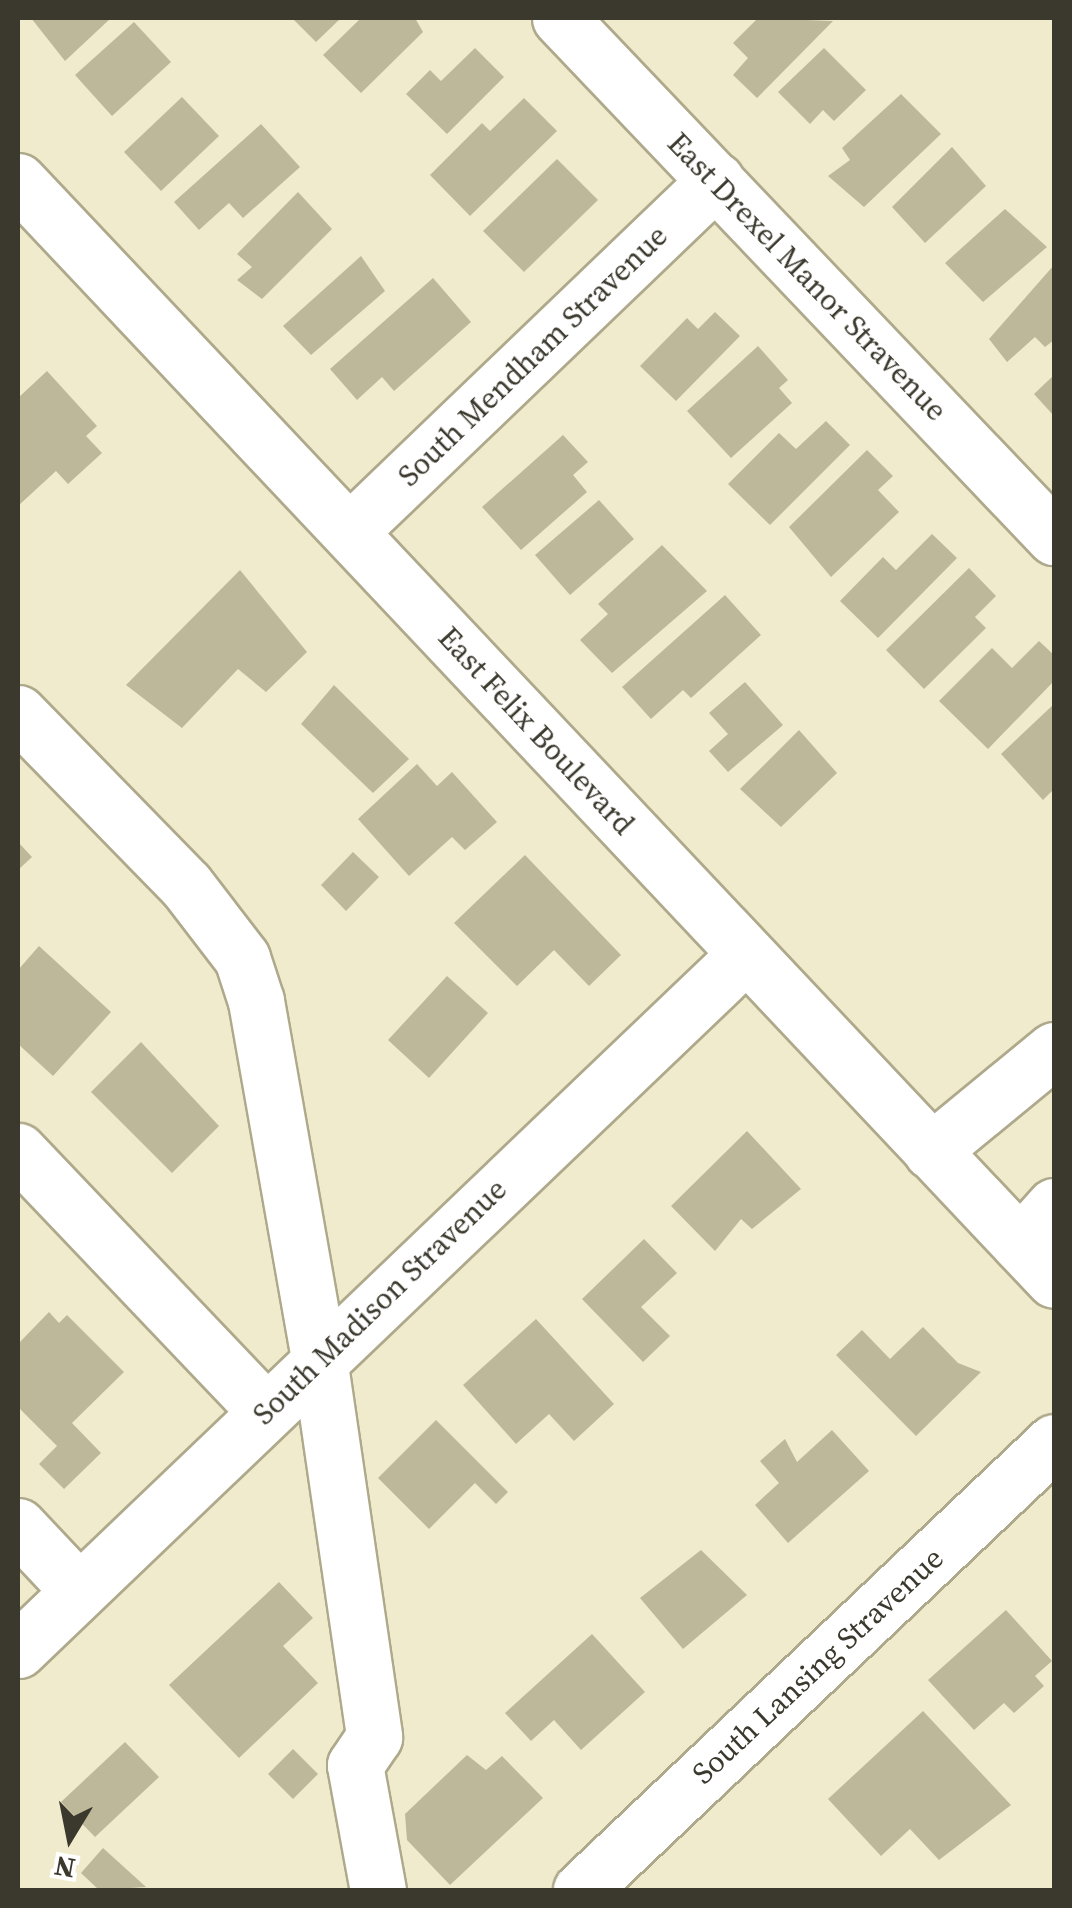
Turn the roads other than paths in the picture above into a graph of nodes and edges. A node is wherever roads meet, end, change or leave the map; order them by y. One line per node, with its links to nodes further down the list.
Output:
1 (560, 18): 2 (street, East Drexel Manor Stravenue)
2 (716, 180): 4 (street, South Mendham Stravenue); 5 (street, East Drexel Manor Stravenue)
3 (18, 181): 4 (street, East Felix Boulevard)
4 (350, 531): 7 (street, East Felix Boulevard)
5 (1054, 537)
6 (18, 714): 12 (street)
7 (744, 955): 10 (street, East Felix Boulevard); 12 (street, South Madison Stravenue)
8 (1054, 1050): 10 (street)
9 (18, 1151): 13 (street)
10 (931, 1151): 11 (street, East Felix Boulevard)
11 (1043, 1243)
12 (319, 1358): 13 (street, South Madison Stravenue); 18 (street)
13 (266, 1411): 16 (street, South Madison Stravenue)
14 (1054, 1442): 19 (street, South Lansing Stravenue)
15 (18, 1526): 16 (street)
16 (80, 1591): 17 (street, South Madison Stravenue)
17 (18, 1650)
18 (378, 1890)
19 (581, 1890)

